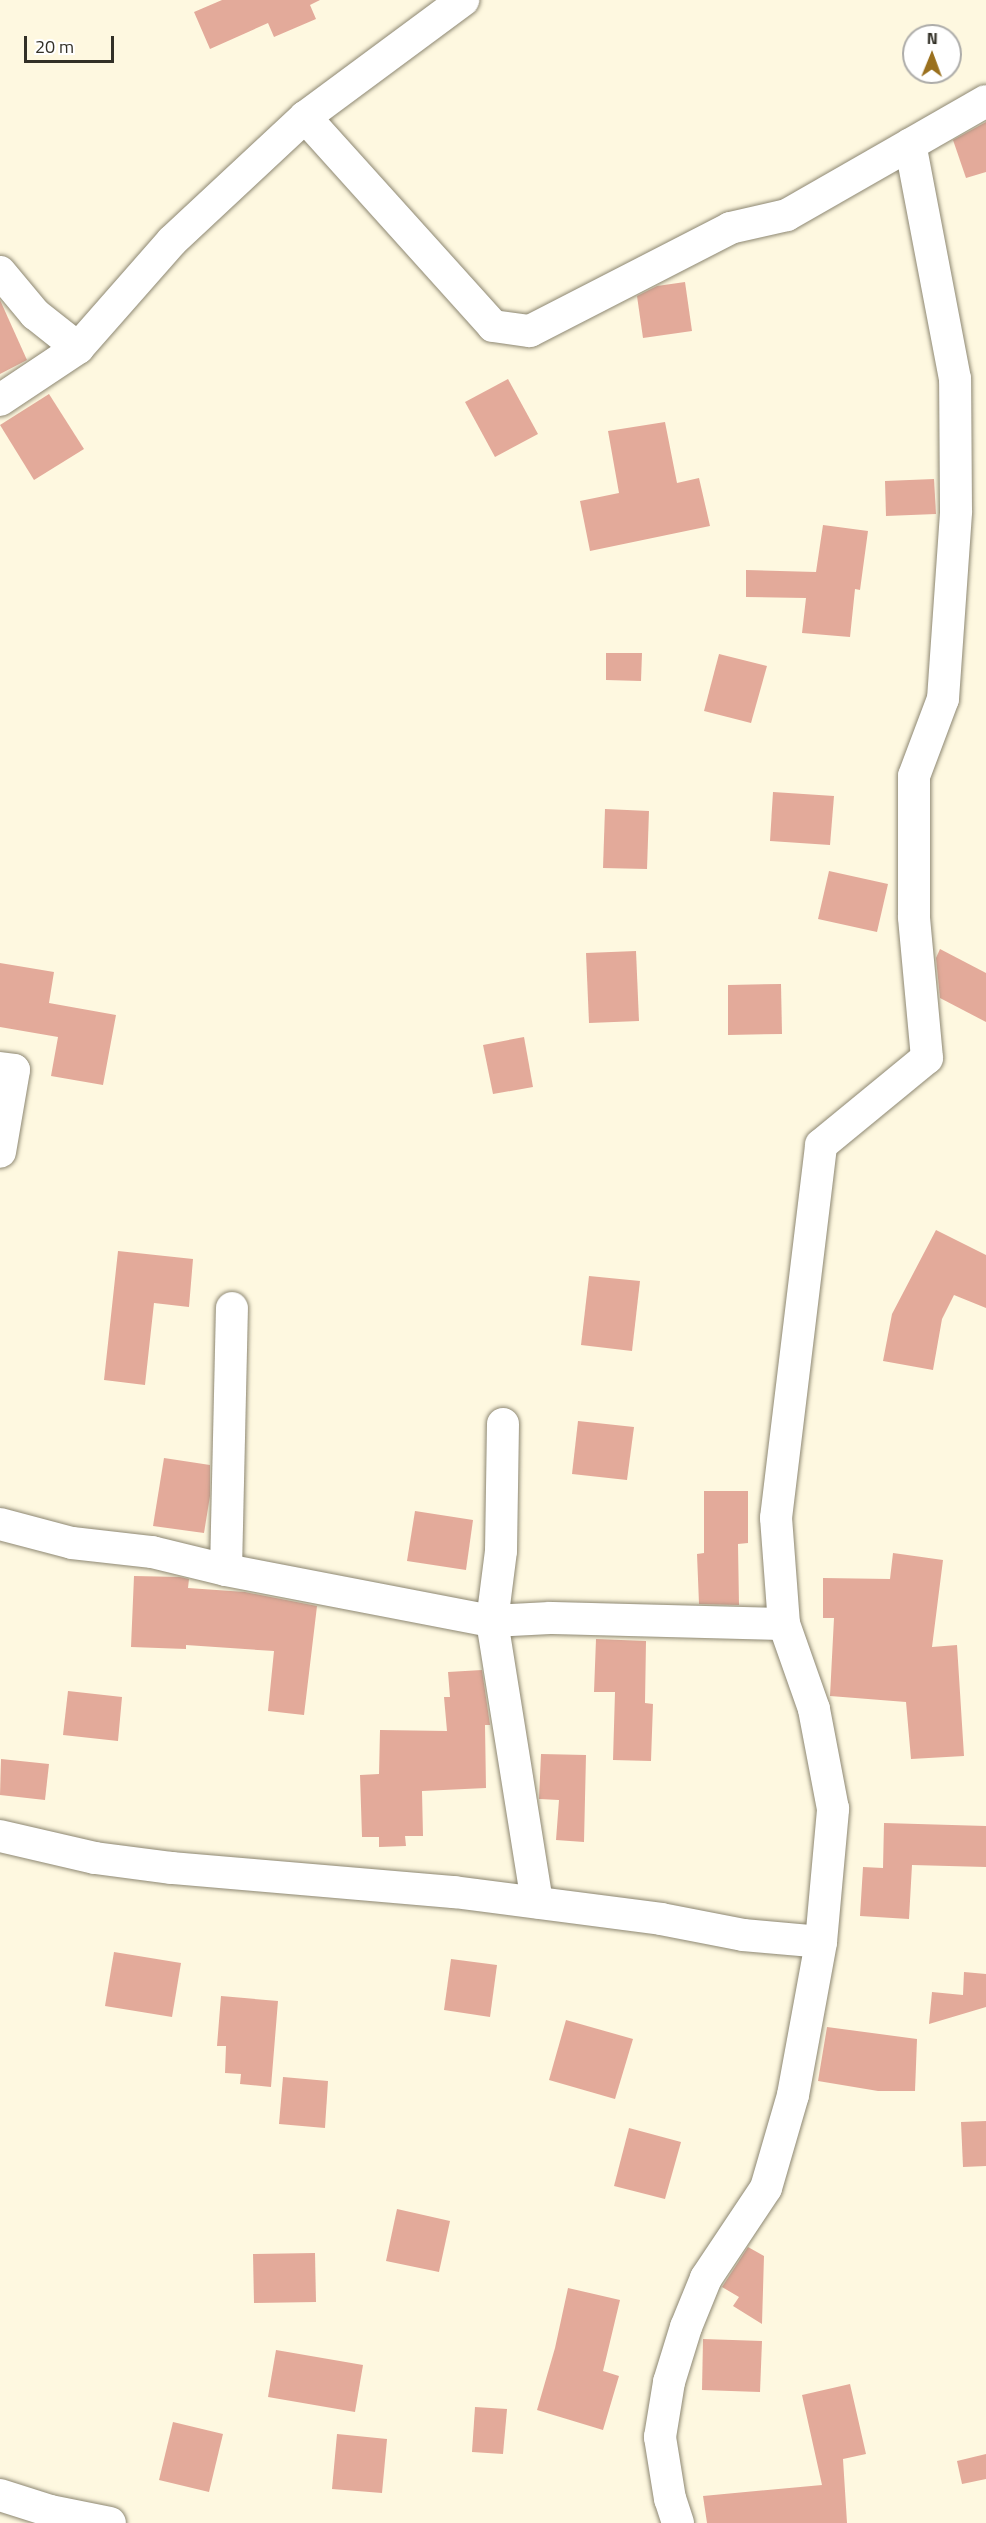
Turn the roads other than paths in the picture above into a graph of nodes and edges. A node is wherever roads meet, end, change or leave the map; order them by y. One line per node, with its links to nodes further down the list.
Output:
1 (463, 0): 3 (street)
2 (986, 101): 4 (street)
3 (304, 117): 4 (street); 6 (street)
4 (910, 144): 15 (street)
5 (0, 272): 6 (street)
6 (78, 348): 7 (street)
7 (0, 400)
8 (0, 1068): 9 (street)
9 (0, 1152)
10 (232, 1308): 13 (street)
11 (503, 1424): 14 (street)
12 (0, 1524): 13 (street)
13 (226, 1570): 14 (street)
14 (492, 1621): 15 (street); 17 (street)
15 (784, 1624): 18 (street)
16 (0, 1836): 17 (street)
17 (537, 1902): 18 (street)
18 (822, 1942): 21 (street)
19 (0, 2495): 20 (street)
20 (110, 2523)
21 (678, 2523)

